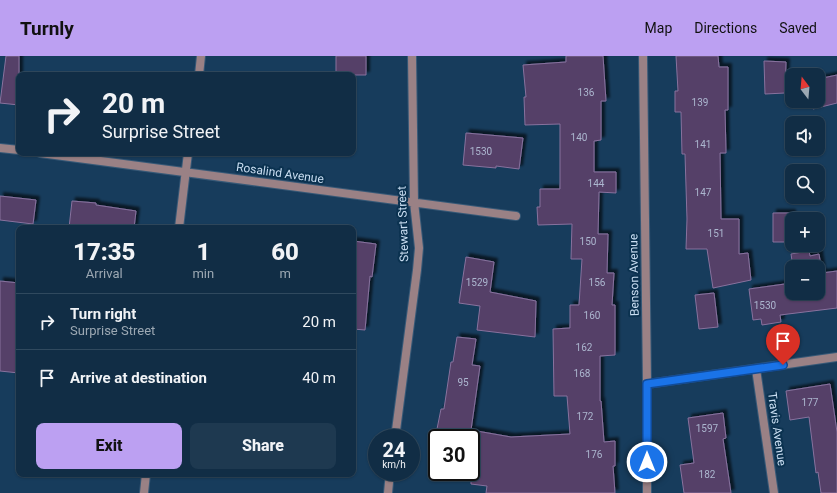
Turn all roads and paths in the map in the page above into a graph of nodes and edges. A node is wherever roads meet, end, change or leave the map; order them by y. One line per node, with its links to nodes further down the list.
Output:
1 (201, 56): 4 (street)
2 (412, 56): 10 (street, Stewart Street)
3 (643, 56): 15 (street, Benson Avenue)
4 (199, 72)
5 (0, 148): 6 (street)
6 (16, 150)
7 (63, 156): 9 (street, Rosalind Avenue)
8 (188, 156): 9 (street)
9 (186, 172): 10 (street, Rosalind Avenue); 12 (street)
10 (414, 202): 11 (street, Rosalind Avenue); 16 (street, Stewart Street)
11 (516, 216)
12 (179, 225)
13 (837, 357): 14 (street)
14 (756, 369): 15 (street); 22 (street, Travis Avenue)
15 (647, 384): 21 (street, Benson Avenue)
16 (396, 429)
17 (146, 477): 19 (street)
18 (389, 481): 20 (street)
19 (144, 493)
20 (388, 493)
21 (647, 493)
22 (774, 493)

